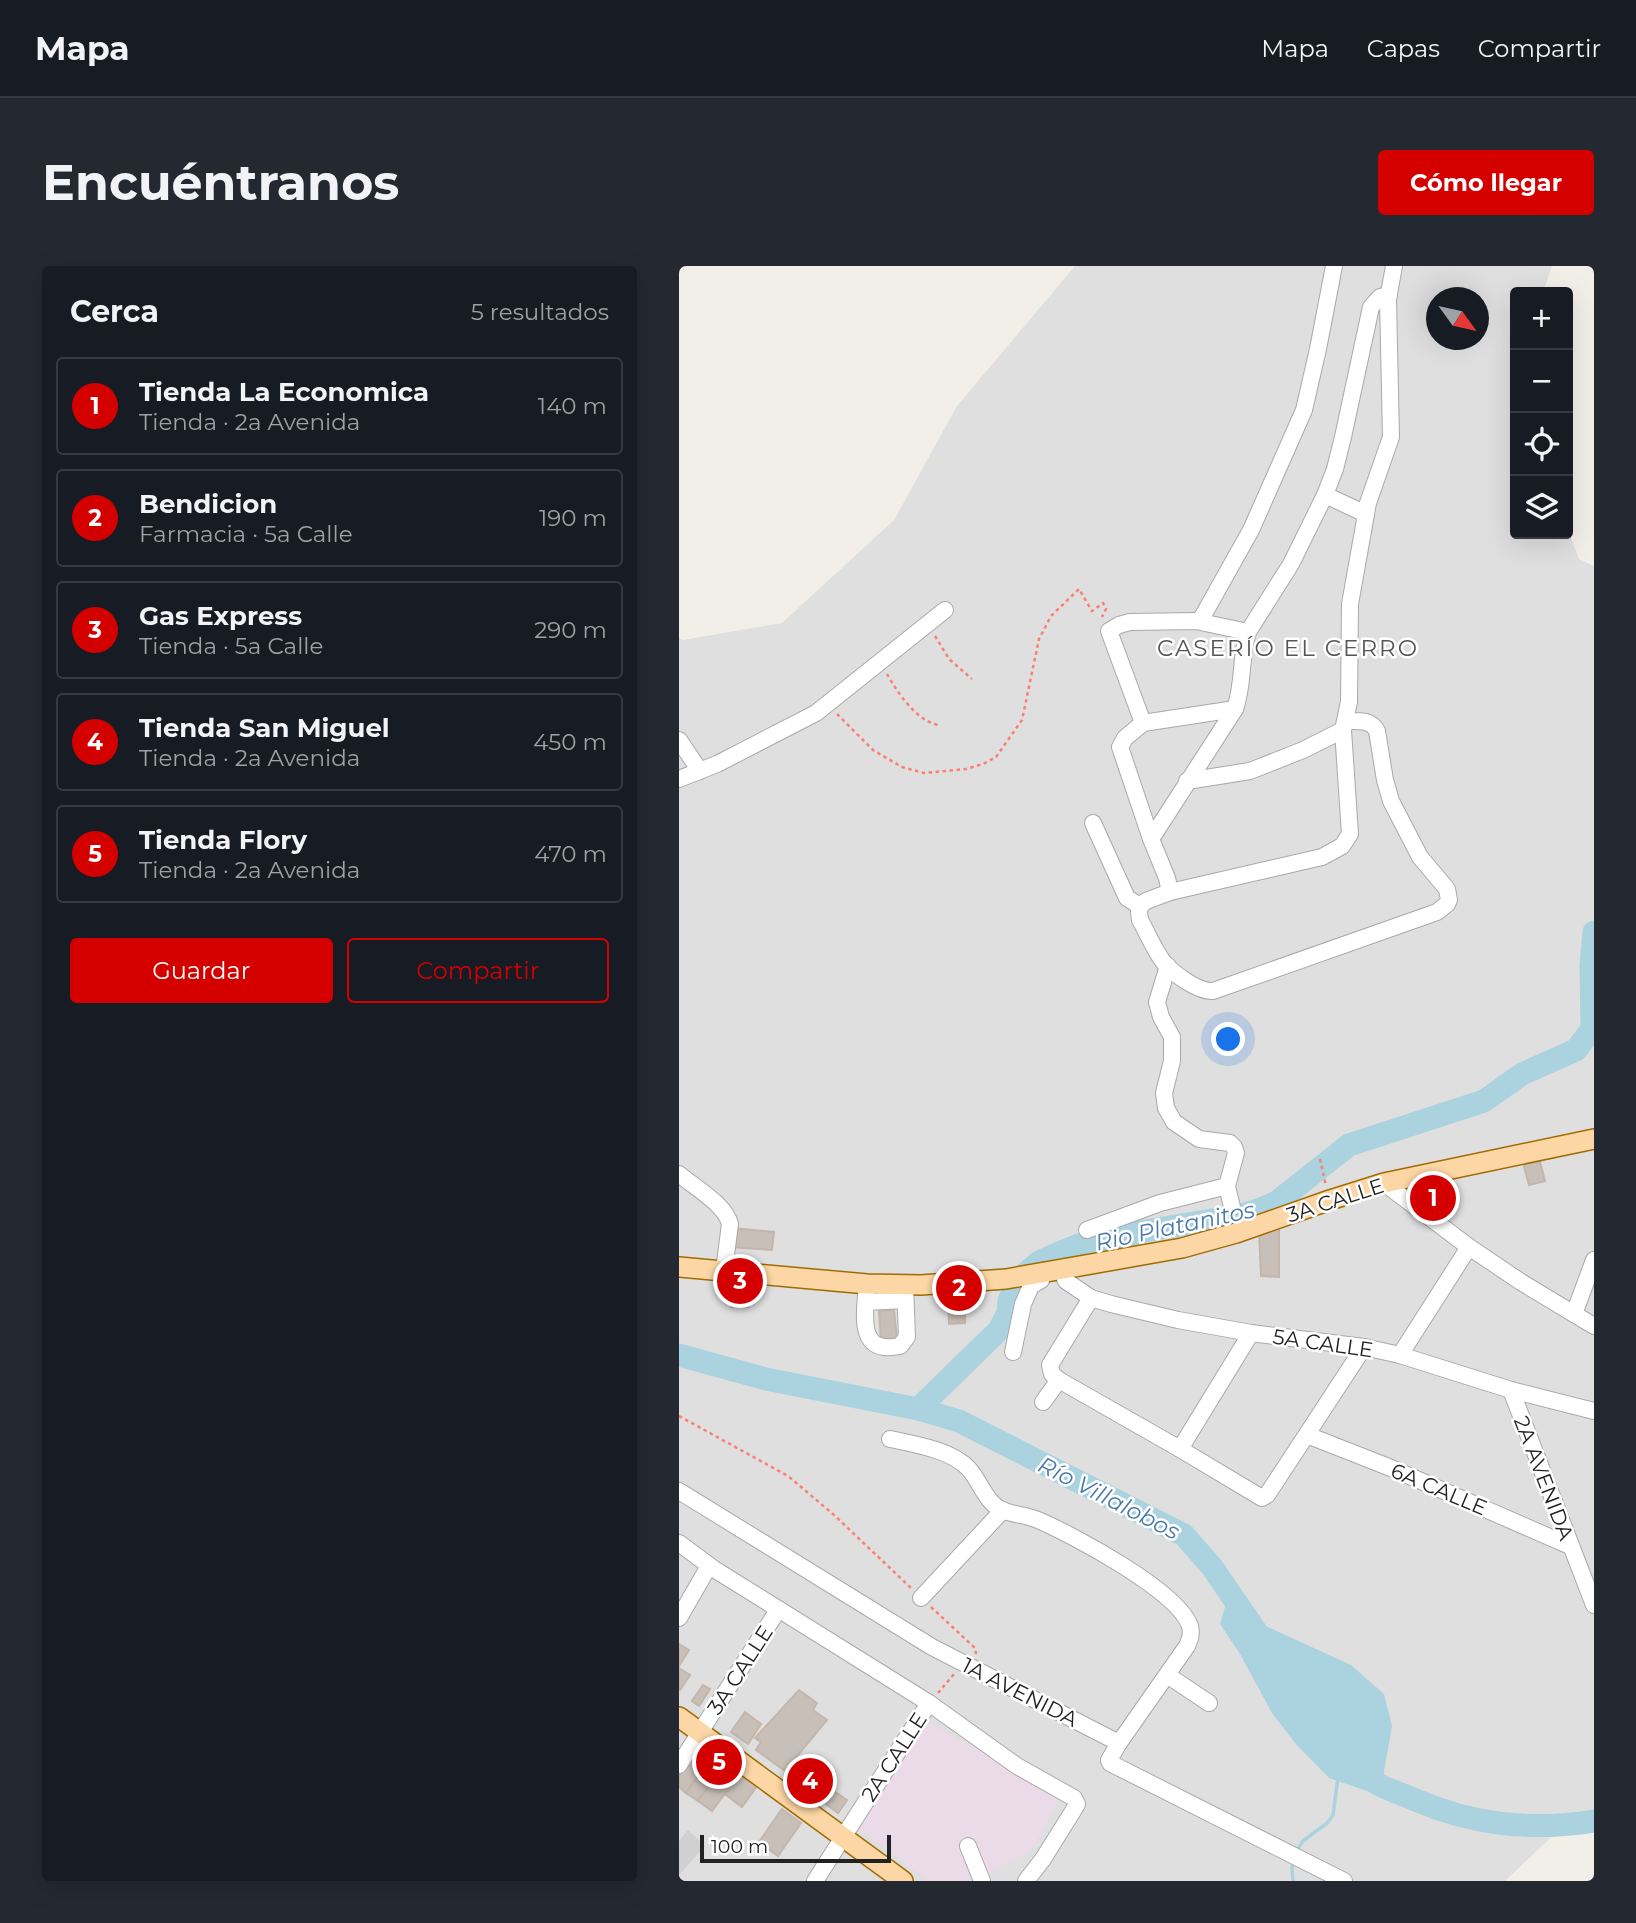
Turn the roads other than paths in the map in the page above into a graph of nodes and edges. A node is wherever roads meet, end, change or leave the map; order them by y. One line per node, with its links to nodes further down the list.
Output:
1 (1334, 266): 7 (street)
2 (1394, 266): 3 (street)
3 (1388, 295): 4 (street); 5 (street)
4 (1325, 495): 5 (street); 8 (street)
5 (1366, 514): 11 (street)
6 (945, 610): 13 (street)
7 (1200, 621): 8 (street); 10 (street)
8 (1248, 632): 9 (street)
9 (1235, 709): 10 (street); 15 (street)
10 (1143, 723): 17 (street)
11 (1345, 726): 15 (street); 18 (street); 20 (street)
12 (679, 740): 13 (street)
13 (700, 771): 14 (street)
14 (679, 779)
15 (1187, 781): 17 (street)
16 (1093, 823): 19 (street)
17 (1151, 839): 18 (street)
18 (1170, 892): 19 (street)
19 (1140, 906): 20 (street)
20 (1168, 966): 24 (street)
21 (1594, 1139): 23 (main road, 3A CALLE)
22 (679, 1174): 31 (street)
23 (1384, 1183): 27 (street); 30 (main road, 3A CALLE)
24 (1227, 1186): 25 (street); 26 (street)
25 (1232, 1207)
26 (1087, 1230)
27 (1469, 1247): 36 (street); 41 (street)
28 (1594, 1260): 36 (street)
29 (679, 1267): 31 (main road)
30 (1061, 1269): 32 (main road, 3A CALLE); 35 (street, 5A CALLE)
31 (724, 1270): 33 (main road)
32 (1039, 1273): 34 (main road); 40 (street)
33 (866, 1293): 34 (main road); 34 (street)
34 (905, 1293)
35 (1091, 1298): 38 (street, 5A CALLE); 42 (street)
36 (1574, 1314): 37 (street)
37 (1594, 1326)
38 (1251, 1333): 39 (street, 5A CALLE); 48 (street)
39 (1364, 1348): 41 (street, 5A CALLE); 46 (street)
40 (1013, 1352)
41 (1400, 1355): 43 (street, 5A CALLE)
42 (1059, 1380): 44 (street); 48 (street)
43 (1511, 1390): 45 (street, 5A CALLE); 52 (street, 2A AVENIDA)
44 (1043, 1402)
45 (1594, 1411)
46 (1307, 1435): 48 (street); 52 (street, 6A CALLE)
47 (890, 1439): 50 (street)
48 (1180, 1449)
49 (679, 1491): 63 (street, 1A AVENIDA)
50 (1003, 1510): 54 (street); 58 (street)
51 (679, 1543): 53 (street)
52 (1570, 1546): 55 (street, 2A AVENIDA)
53 (709, 1566): 56 (street); 57 (street)
54 (921, 1598)
55 (1594, 1605)
56 (778, 1610): 59 (street); 62 (street, 3A CALLE)
57 (679, 1618)
58 (1167, 1675): 60 (street); 63 (street)
59 (929, 1703): 65 (street, 2A CALLE); 67 (street)
60 (1209, 1703)
61 (679, 1717): 62 (main road)
62 (700, 1732): 64 (street, 3A CALLE); 65 (main road)
63 (1119, 1743): 73 (street)
64 (679, 1765)
65 (843, 1837): 68 (street, 2A CALLE); 69 (main road)
66 (968, 1846): 70 (street)
67 (1043, 1859): 71 (street); 72 (street)
68 (815, 1881)
69 (903, 1881)
70 (982, 1881)
71 (1026, 1881)
72 (1037, 1881)
73 (1344, 1881)

